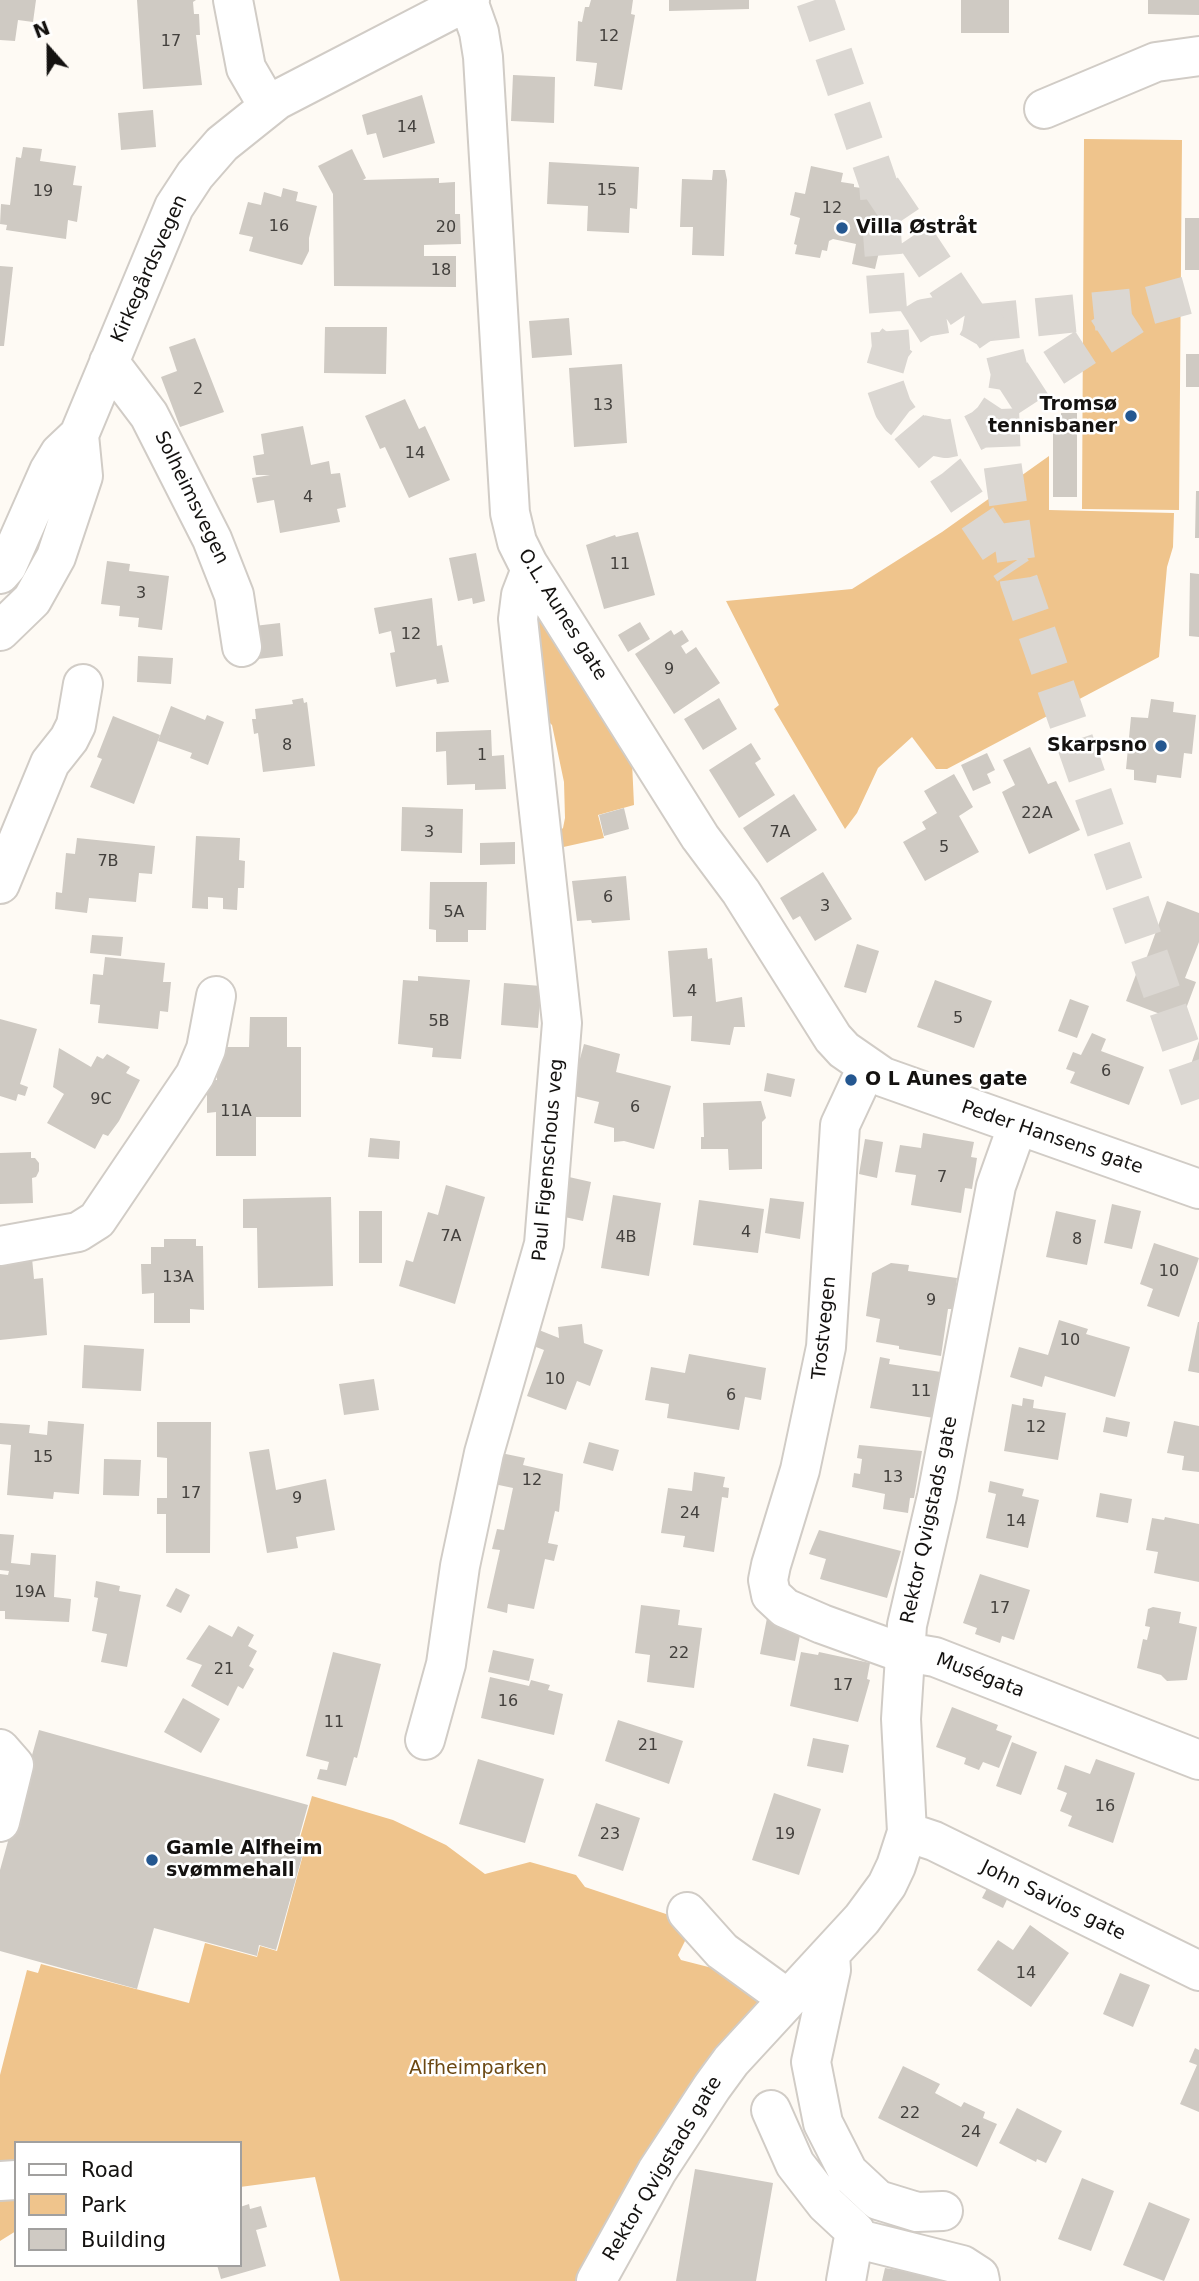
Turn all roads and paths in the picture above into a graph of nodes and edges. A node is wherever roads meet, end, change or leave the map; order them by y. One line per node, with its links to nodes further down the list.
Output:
1 (233, 0): 4 (street)
2 (469, 0): 4 (street, Kirkegårdsvegen); 8 (street, O.L. Aunes gate)
3 (1199, 56): 5 (street)
4 (268, 106): 6 (street, Kirkegårdsvegen)
5 (1044, 109)
6 (109, 362): 7 (street, Kirkegårdsvegen); 11 (street, Solheimsvegen)
7 (79, 435): 9 (street, Kirkegårdsvegen); 10 (street, Kirkegårdsvegen)
8 (531, 569): 15 (street, O.L. Aunes gate); 21 (street, Paul Figenschous veg)
9 (0, 574)
10 (0, 631)
11 (242, 647)
12 (83, 684): 13 (street)
13 (0, 884)
14 (216, 996): 18 (street)
15 (867, 1067): 16 (street, Peder Hansens gate); 19 (street, Trostvegen)
16 (1017, 1126): 17 (street, Peder Hansens gate); 20 (street, Rektor Qvigstads gate)
17 (1199, 1189)
18 (0, 1246)
19 (768, 1588): 20 (street, Muségata)
20 (906, 1654): 23 (street, Muségata); 25 (street, Rektor Qvigstads gate)
21 (425, 1740)
22 (0, 1749): 24 (street)
23 (1199, 1760)
24 (0, 1822)
25 (906, 1832): 27 (street, Rektor Qvigstads gate); 28 (street, John Savios gate)
26 (687, 1912): 29 (street)
27 (830, 1954): 29 (street, Rektor Qvigstads gate); 31 (street)
28 (1199, 1971)
29 (788, 1999): 33 (street, Rektor Qvigstads gate)
30 (771, 2110): 32 (street)
31 (943, 2211)
32 (854, 2238): 34 (street); 35 (street)
33 (596, 2281)
34 (846, 2281)
35 (980, 2281)

